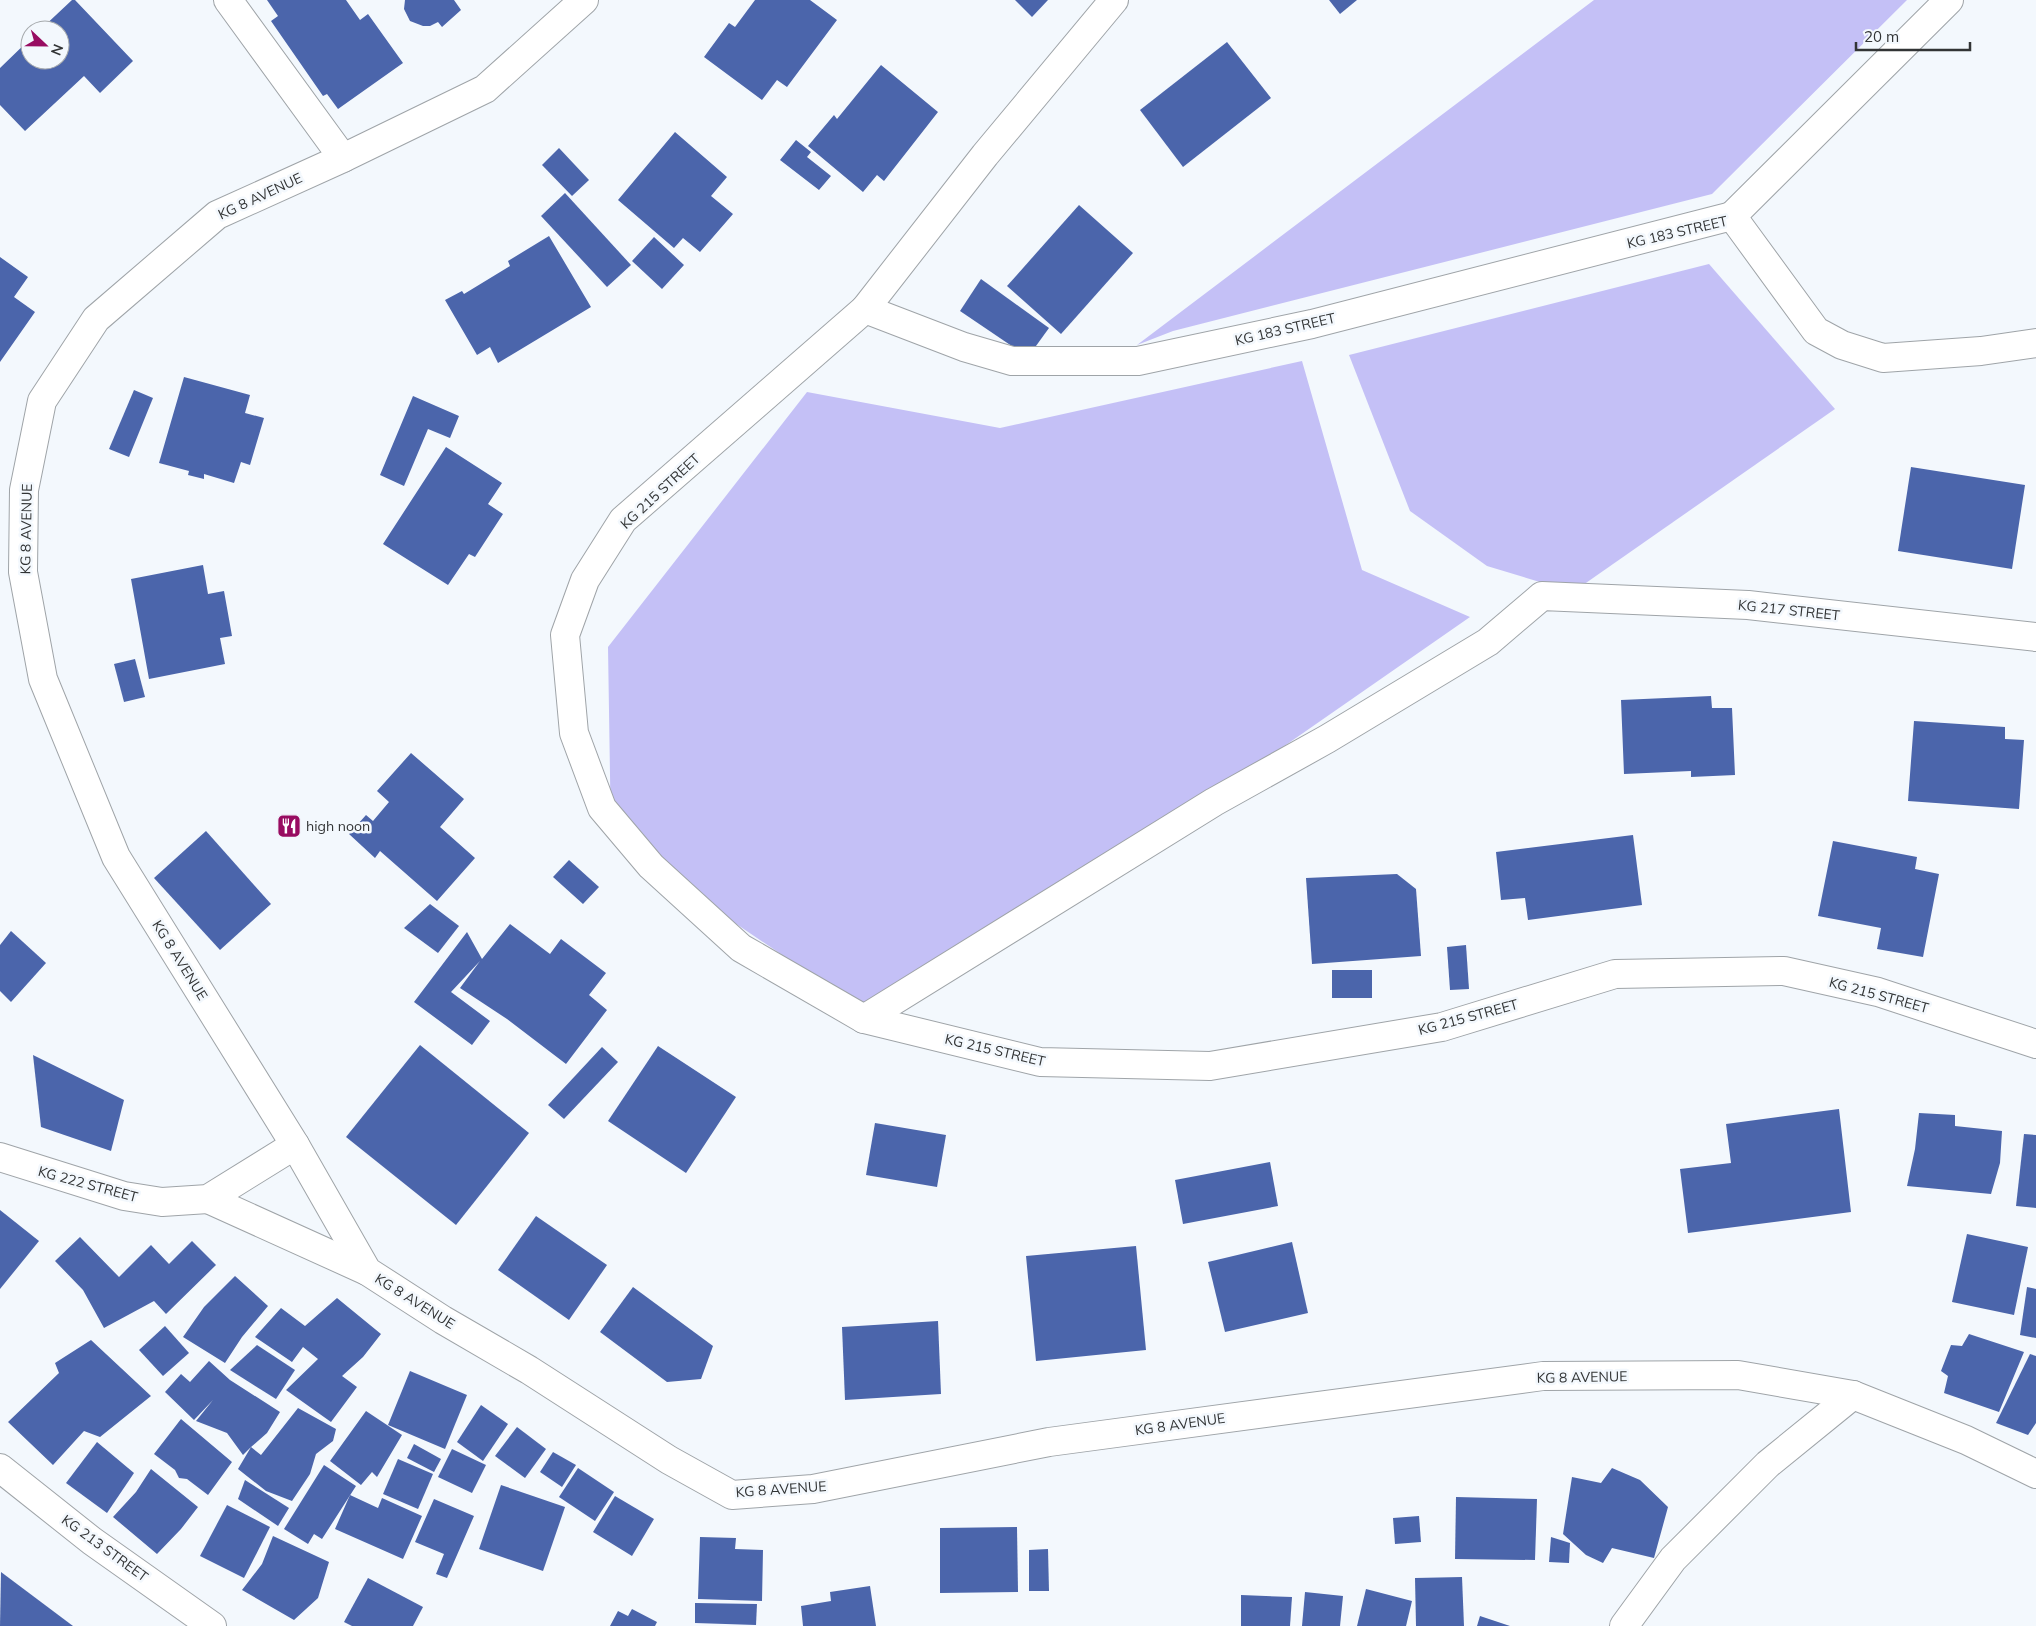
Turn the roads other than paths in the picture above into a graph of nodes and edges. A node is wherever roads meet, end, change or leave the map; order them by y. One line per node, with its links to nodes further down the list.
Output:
1 (228, 0): 5 (street)
2 (584, 0): 5 (street, KG 8 AVENUE)
3 (1114, 0): 7 (street)
4 (1949, 0): 6 (street)
5 (343, 158): 12 (street, KG 8 AVENUE)
6 (1732, 216): 7 (street, KG 183 STREET); 8 (street, KG 183 STREET)
7 (865, 309): 10 (street, KG 215 STREET)
8 (2036, 343)
9 (2036, 637): 10 (street, KG 217 STREET)
10 (864, 1019): 11 (street, KG 215 STREET)
11 (2036, 1044)
12 (295, 1145): 14 (street, KG 222 STREET); 15 (street, KG 8 AVENUE)
13 (0, 1157): 14 (street, KG 222 STREET)
14 (208, 1199): 15 (street, KG 222 STREET)
15 (367, 1270): 16 (street, KG 8 AVENUE)
16 (1853, 1395): 18 (street, KG 8 AVENUE); 20 (street)
17 (0, 1468): 19 (street, KG 213 STREET)
18 (2036, 1474)
19 (212, 1626)
20 (1624, 1626)

